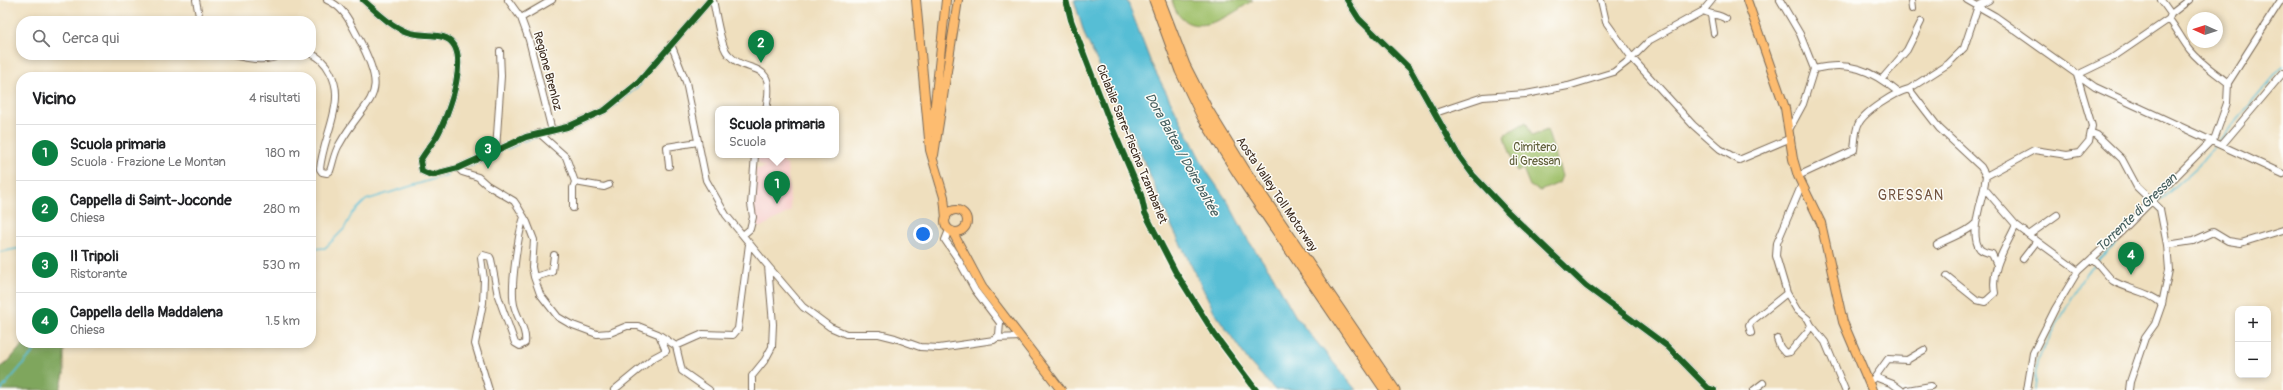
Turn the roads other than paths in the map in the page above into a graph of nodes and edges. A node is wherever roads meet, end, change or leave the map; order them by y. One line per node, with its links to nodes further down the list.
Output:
1 (196, 0): 27 (street)
2 (327, 0): 35 (street)
3 (363, 0): 58 (street)
4 (508, 0): 29 (street, Regione Brenloz)
5 (552, 0): 29 (street)
6 (712, 0): 33 (street); 44 (street)
7 (916, 0): 56 (main road)
8 (946, 0): 56 (main road)
9 (958, 0): 56 (main road)
10 (1154, 0): 111 (highway, Aosta Valley Toll Motorway)
11 (1160, 0): 112 (highway, Aosta Valley Toll Motorway)
12 (1347, 0): 45 (street)
13 (1602, 0): 36 (street)
14 (1712, 0): 25 (street)
15 (1748, 0): 46 (main road)
16 (1780, 0): 37 (street)
17 (1911, 0): 24 (street)
18 (1966, 0): 23 (street)
19 (1989, 0): 23 (street)
20 (2161, 0): 28 (street)
21 (2189, 0): 28 (street)
22 (2281, 0): 41 (street)
23 (1978, 6): 39 (street); 42 (street)
24 (1912, 9)
25 (1703, 11): 26 (street); 36 (street)
26 (1711, 15): 30 (street); 32 (street)
27 (199, 16)
28 (2170, 16): 39 (street); 41 (street)
29 (521, 18): 47 (street, Regione Brenloz)
30 (1726, 19)
31 (1921, 22): 40 (street)
32 (1714, 32)
33 (672, 46): 47 (street); 52 (street)
34 (500, 51): 54 (street)
35 (316, 58)
36 (1632, 58): 45 (street); 50 (street)
37 (1814, 68): 40 (street); 46 (street)
38 (2283, 73): 53 (street)
39 (2077, 75): 48 (street); 51 (street)
40 (1882, 79): 43 (street)
41 (2228, 83): 51 (street)
42 (1908, 89): 43 (street); 61 (street)
43 (1898, 92): 60 (street)
44 (766, 106)
45 (1435, 113): 113 (street)
46 (1790, 128): 50 (main road)
47 (552, 131): 49 (street)
48 (2092, 133): 61 (street); 67 (street)
49 (540, 135): 54 (street); 62 (street)
50 (1791, 138): 60 (main road)
51 (2211, 140): 53 (street); 67 (street)
52 (698, 142): 57 (street); 78 (street)
53 (2222, 145): 59 (street)
54 (496, 150): 58 (street)
55 (755, 158): 78 (street)
56 (934, 162): 66 (main road)
57 (669, 166)
58 (458, 168): 71 (street)
59 (2281, 172)
60 (1798, 176): 63 (main road)
61 (1986, 176): 65 (street)
62 (575, 182): 64 (street); 68 (street)
63 (1802, 184): 93 (street); 103 (main road)
64 (609, 185)
65 (1984, 188): 73 (street); 74 (street)
66 (944, 197): 69 (main road); 72 (main road)
67 (2152, 200): 83 (street); 86 (street)
68 (573, 208)
69 (957, 210): 72 (main road); 75 (main road)
70 (2057, 215): 79 (street)
71 (524, 217): 92 (street); 106 (street)
72 (946, 218): 77 (main road)
73 (1976, 223): 82 (street); 88 (street)
74 (2016, 225): 79 (street); 88 (street)
75 (964, 228): 77 (main road); 84 (main road)
76 (2283, 230): 83 (street)
77 (951, 231): 84 (main road); 99 (street)
78 (743, 235): 81 (street)
79 (2029, 235): 80 (street)
80 (2036, 241): 87 (street); 90 (street)
81 (749, 244): 89 (street); 101 (street)
82 (1937, 245)
83 (2167, 246): 94 (street)
84 (963, 251): 98 (main road)
85 (554, 256): 92 (street)
86 (2092, 258): 90 (street); 94 (street)
87 (2023, 259)
88 (1996, 265): 91 (street)
89 (768, 266): 99 (street); 109 (street)
90 (2078, 271): 119 (street)
91 (1947, 276)
92 (534, 278): 97 (street)
93 (1787, 293): 95 (street); 96 (street)
94 (2162, 304): 120 (street)
95 (1811, 325): 100 (street); 115 (street)
96 (1750, 332)
97 (658, 334): 101 (street); 107 (street)
98 (1020, 337): 99 (street); 110 (main road)
99 (997, 338)
100 (1777, 339)
101 (676, 346): 108 (street)
102 (1924, 350): 103 (street)
103 (1872, 379): 116 (main road); 117 (street)
104 (1763, 383): 114 (street)
105 (1931, 386): 118 (street)
106 (489, 390)
107 (614, 390)
108 (709, 390)
109 (752, 390)
110 (1061, 390)
111 (1385, 390)
112 (1395, 390)
113 (1714, 390)
114 (1754, 390)
115 (1845, 390)
116 (1872, 390)
117 (1901, 390)
118 (1907, 390)
119 (2027, 390)
120 (2129, 390)

